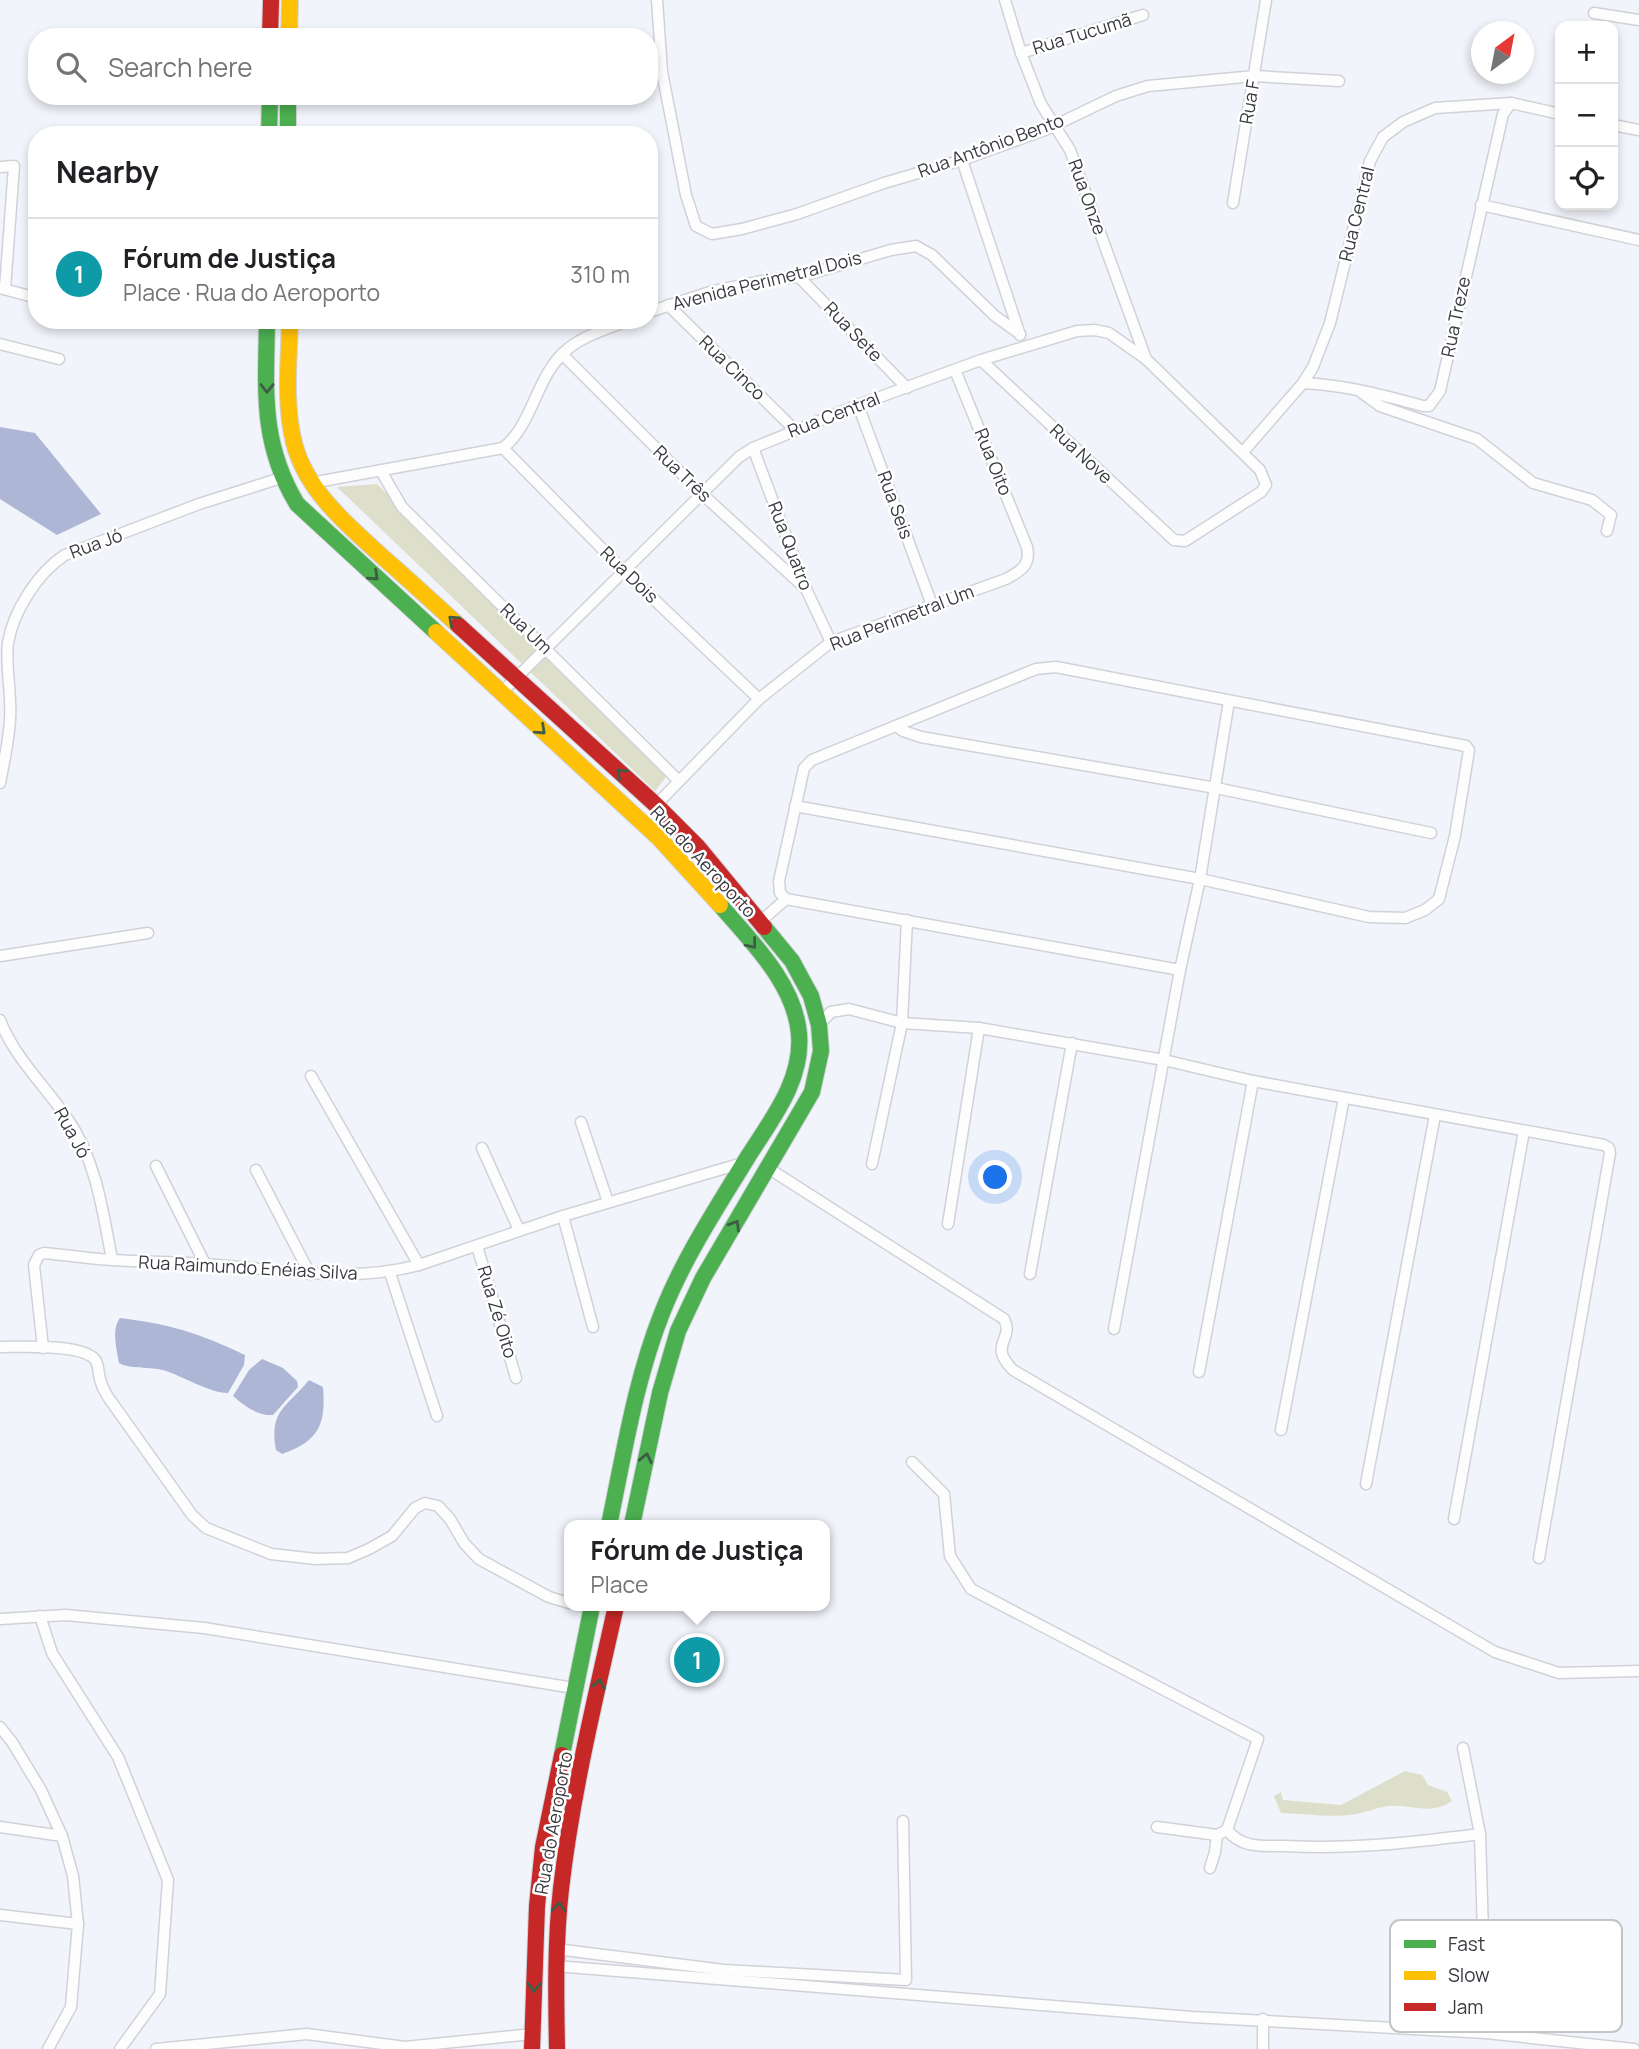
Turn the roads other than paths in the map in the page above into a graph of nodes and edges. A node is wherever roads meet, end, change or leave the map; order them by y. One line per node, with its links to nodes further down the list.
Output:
1 (271, 0): 9 (main road)
2 (290, 0): 10 (main road)
3 (657, 0): 23 (street, Rua Antônio Bento)
4 (1005, 0): 11 (street, Rua Onze)
5 (1266, 0): 12 (street, Rua F)
6 (1594, 13): 8 (street)
7 (1143, 15): 11 (street, Rua Tucumã)
8 (1639, 20)
9 (270, 28)
10 (289, 28)
11 (1021, 52): 20 (street, Rua Onze)
12 (1255, 76): 13 (street, Rua Antônio Bento); 20 (street, Rua Antônio Bento); 25 (street, Rua F)
13 (1339, 81)
14 (1511, 103): 17 (street, Rua Central); 26 (street, Rua Treze); 44 (street, Rua Central)
15 (270, 105): 18 (main road)
16 (288, 105): 19 (main road)
17 (1555, 113)
18 (269, 126)
19 (288, 126)
20 (1055, 126): 23 (street, Rua Antônio Bento); 41 (street, Rua Onze)
21 (1618, 126): 22 (street)
22 (1639, 131)
23 (962, 160): 36 (street)
24 (0, 167): 29 (street)
25 (1233, 203)
26 (1481, 205): 27 (street); 46 (street, Rua Treze)
27 (1639, 240)
28 (799, 277): 31 (street, Avenida Perimetral Dois); 36 (street, Avenida Perimetral Dois); 45 (street, Rua Sete)
29 (2, 289): 30 (street)
30 (28, 296)
31 (668, 305): 32 (street, Avenida Perimetral Dois); 48 (street, Rua Cinco)
32 (658, 309)
33 (267, 329): 53 (main road, Rua do Aeroporto, one-way to 53)
34 (290, 329): 54 (main road, Rua do Aeroporto)
35 (608, 329): 39 (street)
36 (1020, 334): 38 (street)
37 (0, 344): 40 (street)
38 (1025, 347): 41 (street, Rua Central); 42 (street, Rua Central)
39 (562, 354): 49 (street); 55 (street, Rua Três)
40 (59, 359)
41 (1146, 359): 51 (street, Rua Central)
42 (981, 360): 43 (street, Rua Central); 51 (street, Rua Nove)
43 (955, 370): 45 (street, Rua Central); 57 (street, Rua Oito)
44 (1303, 383): 46 (street, Rua Treze); 51 (street, Rua Central)
45 (906, 387): 47 (street, Rua Central)
46 (1357, 389): 56 (street)
47 (858, 405): 48 (street, Rua Central); 60 (street, Rua Seis)
48 (795, 430): 50 (street, Rua Central)
49 (503, 448): 52 (street); 58 (street, Rua Dois)
50 (753, 448): 55 (street, Rua Central); 59 (street, Rua Quatro)
51 (1243, 452)
52 (381, 471): 54 (street); 62 (street, Rua Um)
53 (281, 478): 64 (main road, Rua do Aeroporto, one-way to 64); 69 (street, Rua Jó)
54 (312, 483): 63 (main road, Rua do Aeroporto, one-way to 54)
55 (701, 493): 58 (street, Rua Central); 59 (street, Rua Três)
56 (1607, 531)
57 (1029, 556): 60 (street, Rua Perimetral Um)
58 (624, 571): 62 (street, Rua Central); 65 (street, Rua Dois)
59 (806, 589): 61 (street, Rua Quatro)
60 (932, 606): 61 (street, Rua Perimetral Um)
61 (831, 642): 65 (street, Rua Perimetral Um)
62 (547, 649): 63 (street, Rua Central); 68 (street, Rua Um)
63 (517, 678): 64 (street, Rua Central); 71 (main road, Rua do Aeroporto, one-way to 63)
64 (501, 693): 94 (main road, Rua do Aeroporto, one-way to 94)
65 (758, 699): 68 (street, Rua Perimetral Um)
66 (1229, 701): 67 (street); 70 (street); 74 (street)
67 (896, 726): 70 (street); 72 (street)
68 (679, 781): 71 (street, Rua Perimetral Um)
69 (0, 783)
70 (1216, 788): 73 (street); 74 (street)
71 (656, 805): 77 (main road, Rua do Aeroporto)
72 (796, 806): 74 (street); 75 (street)
73 (1431, 833)
74 (1200, 879): 80 (street)
75 (786, 899): 76 (street); 77 (street)
76 (907, 920): 80 (street); 82 (street)
77 (760, 922): 83 (main road, Rua do Aeroporto)
78 (148, 933): 79 (street)
79 (0, 956)
80 (1180, 970): 86 (street)
81 (0, 1020): 106 (street, Rua Jó)
82 (902, 1023): 83 (street); 84 (street); 95 (street)
83 (819, 1025): 97 (main road, Rua do Aeroporto)
84 (979, 1028): 85 (street); 101 (street)
85 (1072, 1043): 86 (street); 111 (street)
86 (1164, 1060): 88 (street); 113 (street)
87 (311, 1076): 108 (street)
88 (1253, 1081): 89 (street); 116 (street)
89 (1344, 1098): 90 (street); 119 (street)
90 (1436, 1115): 92 (street); 121 (street)
91 (581, 1122): 99 (street)
92 (1524, 1131): 122 (street); 125 (street)
93 (482, 1148): 102 (street)
94 (746, 1162): 99 (street, Rua Raimundo Enéias Silva); 103 (main road, Rua do Aeroporto)
95 (872, 1164)
96 (156, 1166): 107 (street)
97 (768, 1168): 105 (main road, Rua do Aeroporto, one-way to 97); 131 (street)
98 (256, 1170): 110 (street)
99 (608, 1202): 100 (street, Rua Raimundo Enéias Silva)
100 (563, 1216): 102 (street, Rua Raimundo Enéias Silva); 112 (street)
101 (947, 1224)
102 (519, 1230): 104 (street, Rua Raimundo Enéias Silva)
103 (697, 1244): 105 (main road); 123 (main road, Rua do Aeroporto)
104 (477, 1246): 108 (street, Rua Raimundo Enéias Silva); 117 (street, Rua Zé Oito)
105 (716, 1256): 124 (main road, Rua do Aeroporto, one-way to 105)
106 (112, 1260): 107 (street, Rua Raimundo Enéias Silva); 115 (street, Rua Raimundo Enéias Silva)
107 (205, 1264): 110 (street, Rua Raimundo Enéias Silva)
108 (419, 1265): 109 (street, Rua Raimundo Enéias Silva)
109 (390, 1273): 110 (street, Rua Raimundo Enéias Silva); 118 (street)
110 (310, 1274)
111 (1030, 1274)
112 (593, 1327)
113 (1114, 1329)
114 (0, 1347): 115 (street)
115 (43, 1348): 126 (street)
116 (1199, 1371)
117 (516, 1378)
118 (437, 1416)
119 (1281, 1430)
120 (912, 1462): 140 (street)
121 (1366, 1484)
122 (1454, 1519)
123 (611, 1520)
124 (633, 1520)
125 (1539, 1558)
126 (564, 1602)
127 (587, 1611): 132 (main road, Rua do Aeroporto)
128 (614, 1611): 135 (main road, Rua do Aeroporto, one-way to 128)
129 (40, 1616): 130 (street); 132 (street); 155 (street)
130 (0, 1619)
131 (1639, 1671)
132 (574, 1688): 134 (main road, Rua do Aeroporto)
133 (0, 1727): 142 (street)
134 (565, 1731): 135 (main road); 153 (main road, Rua do Aeroporto, one-way to 153)
135 (589, 1734): 147 (main road, Rua do Aeroporto, one-way to 135)
136 (1463, 1748): 141 (street)
137 (903, 1821): 147 (street)
138 (0, 1827): 142 (street)
139 (1157, 1827): 140 (street)
140 (1222, 1832): 141 (street); 143 (street)
141 (1480, 1834): 145 (street)
142 (62, 1836): 146 (street)
143 (1210, 1868)
144 (0, 1915): 146 (street)
145 (1483, 1920)
146 (78, 1924): 154 (street)
147 (556, 1949): 148 (main road, Rua do Aeroporto)
148 (555, 1966): 149 (street); 157 (main road, Rua do Aeroporto)
149 (1263, 2019): 150 (street); 158 (street)
150 (1390, 2027)
151 (1470, 2032): 152 (street)
152 (1486, 2033): 159 (street)
153 (532, 2041): 156 (street)
154 (48, 2049)
155 (120, 2049)
156 (156, 2049)
157 (557, 2049)
158 (1263, 2049)
159 (1634, 2049)

